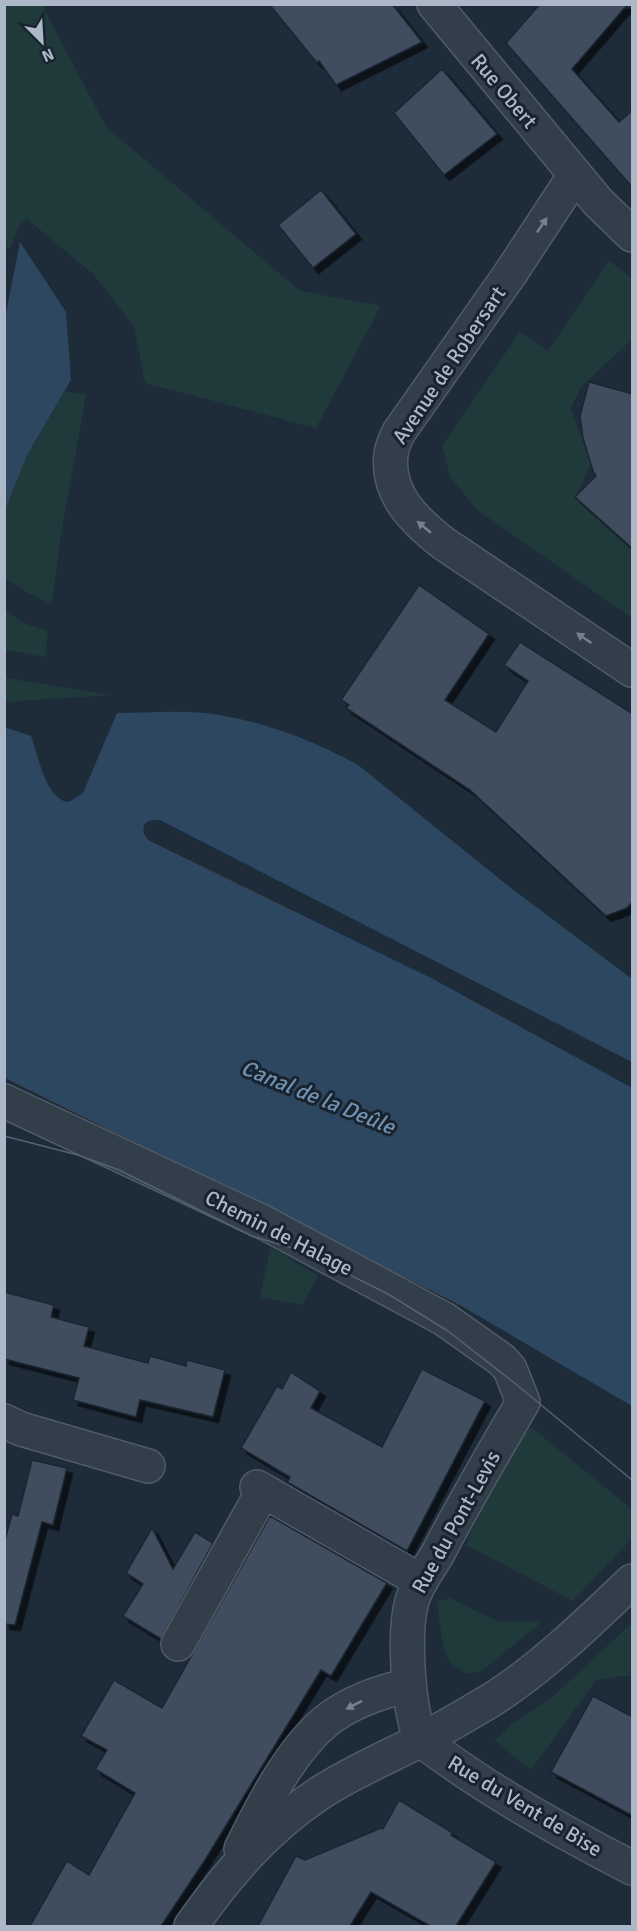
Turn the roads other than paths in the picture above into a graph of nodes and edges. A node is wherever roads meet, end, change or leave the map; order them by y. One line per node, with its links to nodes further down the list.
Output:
1 (435, 5): 2 (street, Rue Obert)
2 (575, 176): 3 (street, Rue Obert); 4 (street, Avenue de Robersart, one-way to 2)
3 (633, 235)
4 (633, 670)
5 (4, 1101): 6 (street, Chemin de Halage)
6 (524, 1402): 9 (street, Rue du Pont-Levis)
7 (4, 1421): 8 (street)
8 (148, 1466)
9 (421, 1581): 11 (street); 12 (street, Rue du Pont-Levis)
10 (633, 1581): 13 (street)
11 (178, 1644)
12 (409, 1684): 13 (street, Rue du Pont-Levis); 15 (street, one-way to 15)
13 (421, 1740): 14 (street, Rue du Vent de Bise); 15 (street)
14 (633, 1868)
15 (226, 1878): 16 (street)
16 (191, 1926)

